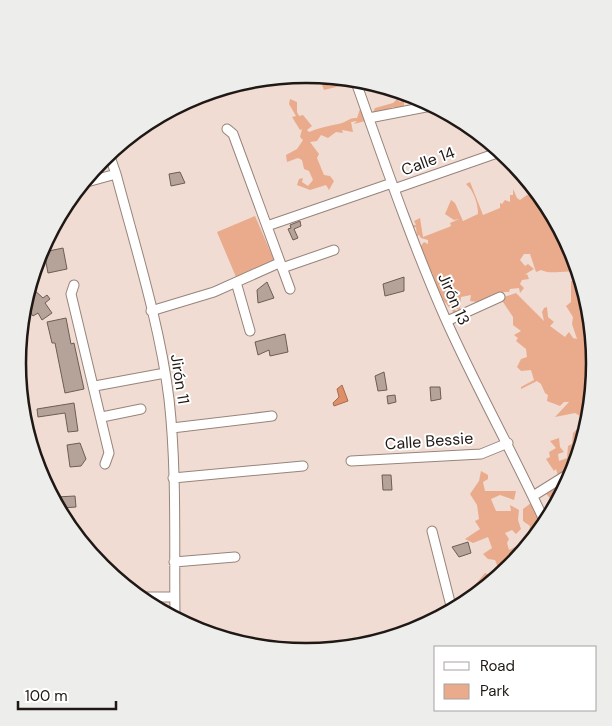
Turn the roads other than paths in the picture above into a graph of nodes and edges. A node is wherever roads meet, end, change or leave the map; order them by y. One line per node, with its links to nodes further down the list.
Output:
1 (358, 89): 3 (street, Jirón 13)
2 (420, 108): 3 (street)
3 (369, 118): 9 (street, Jirón 13)
4 (227, 129): 10 (street)
5 (492, 155): 9 (street, Calle 14)
6 (112, 162): 7 (street, Jirón 11)
7 (116, 174): 8 (street); 17 (street, Jirón 11)
8 (95, 180)
9 (393, 186): 10 (street, Calle 14); 18 (street, Jirón 13)
10 (267, 226): 12 (street)
11 (334, 250): 12 (street)
12 (281, 265): 13 (street); 15 (street)
13 (236, 282): 17 (street); 19 (street)
14 (74, 284): 21 (street)
15 (290, 289)
16 (500, 297): 18 (street)
17 (151, 311): 20 (street, Jirón 11)
18 (447, 321): 26 (street, Jirón 13)
19 (250, 331)
20 (165, 373): 21 (street); 25 (street, Jirón 11)
21 (95, 386): 24 (street)
22 (141, 409): 24 (street)
23 (272, 416): 25 (street)
24 (102, 417): 28 (street)
25 (172, 428): 30 (street, Jirón 11)
26 (508, 443): 27 (street, Calle Bessie); 32 (street, Jirón 13)
27 (350, 461)
28 (105, 464)
29 (303, 466): 30 (street)
30 (173, 478): 36 (street, Jirón 11)
31 (560, 479): 32 (street)
32 (532, 496): 33 (street, Jirón 13)
33 (541, 514)
34 (432, 531): 39 (street)
35 (235, 557): 36 (street)
36 (174, 562): 38 (street, Jirón 11)
37 (153, 597): 38 (street)
38 (174, 597): 40 (street, Jirón 11)
39 (450, 603)
40 (174, 610)

